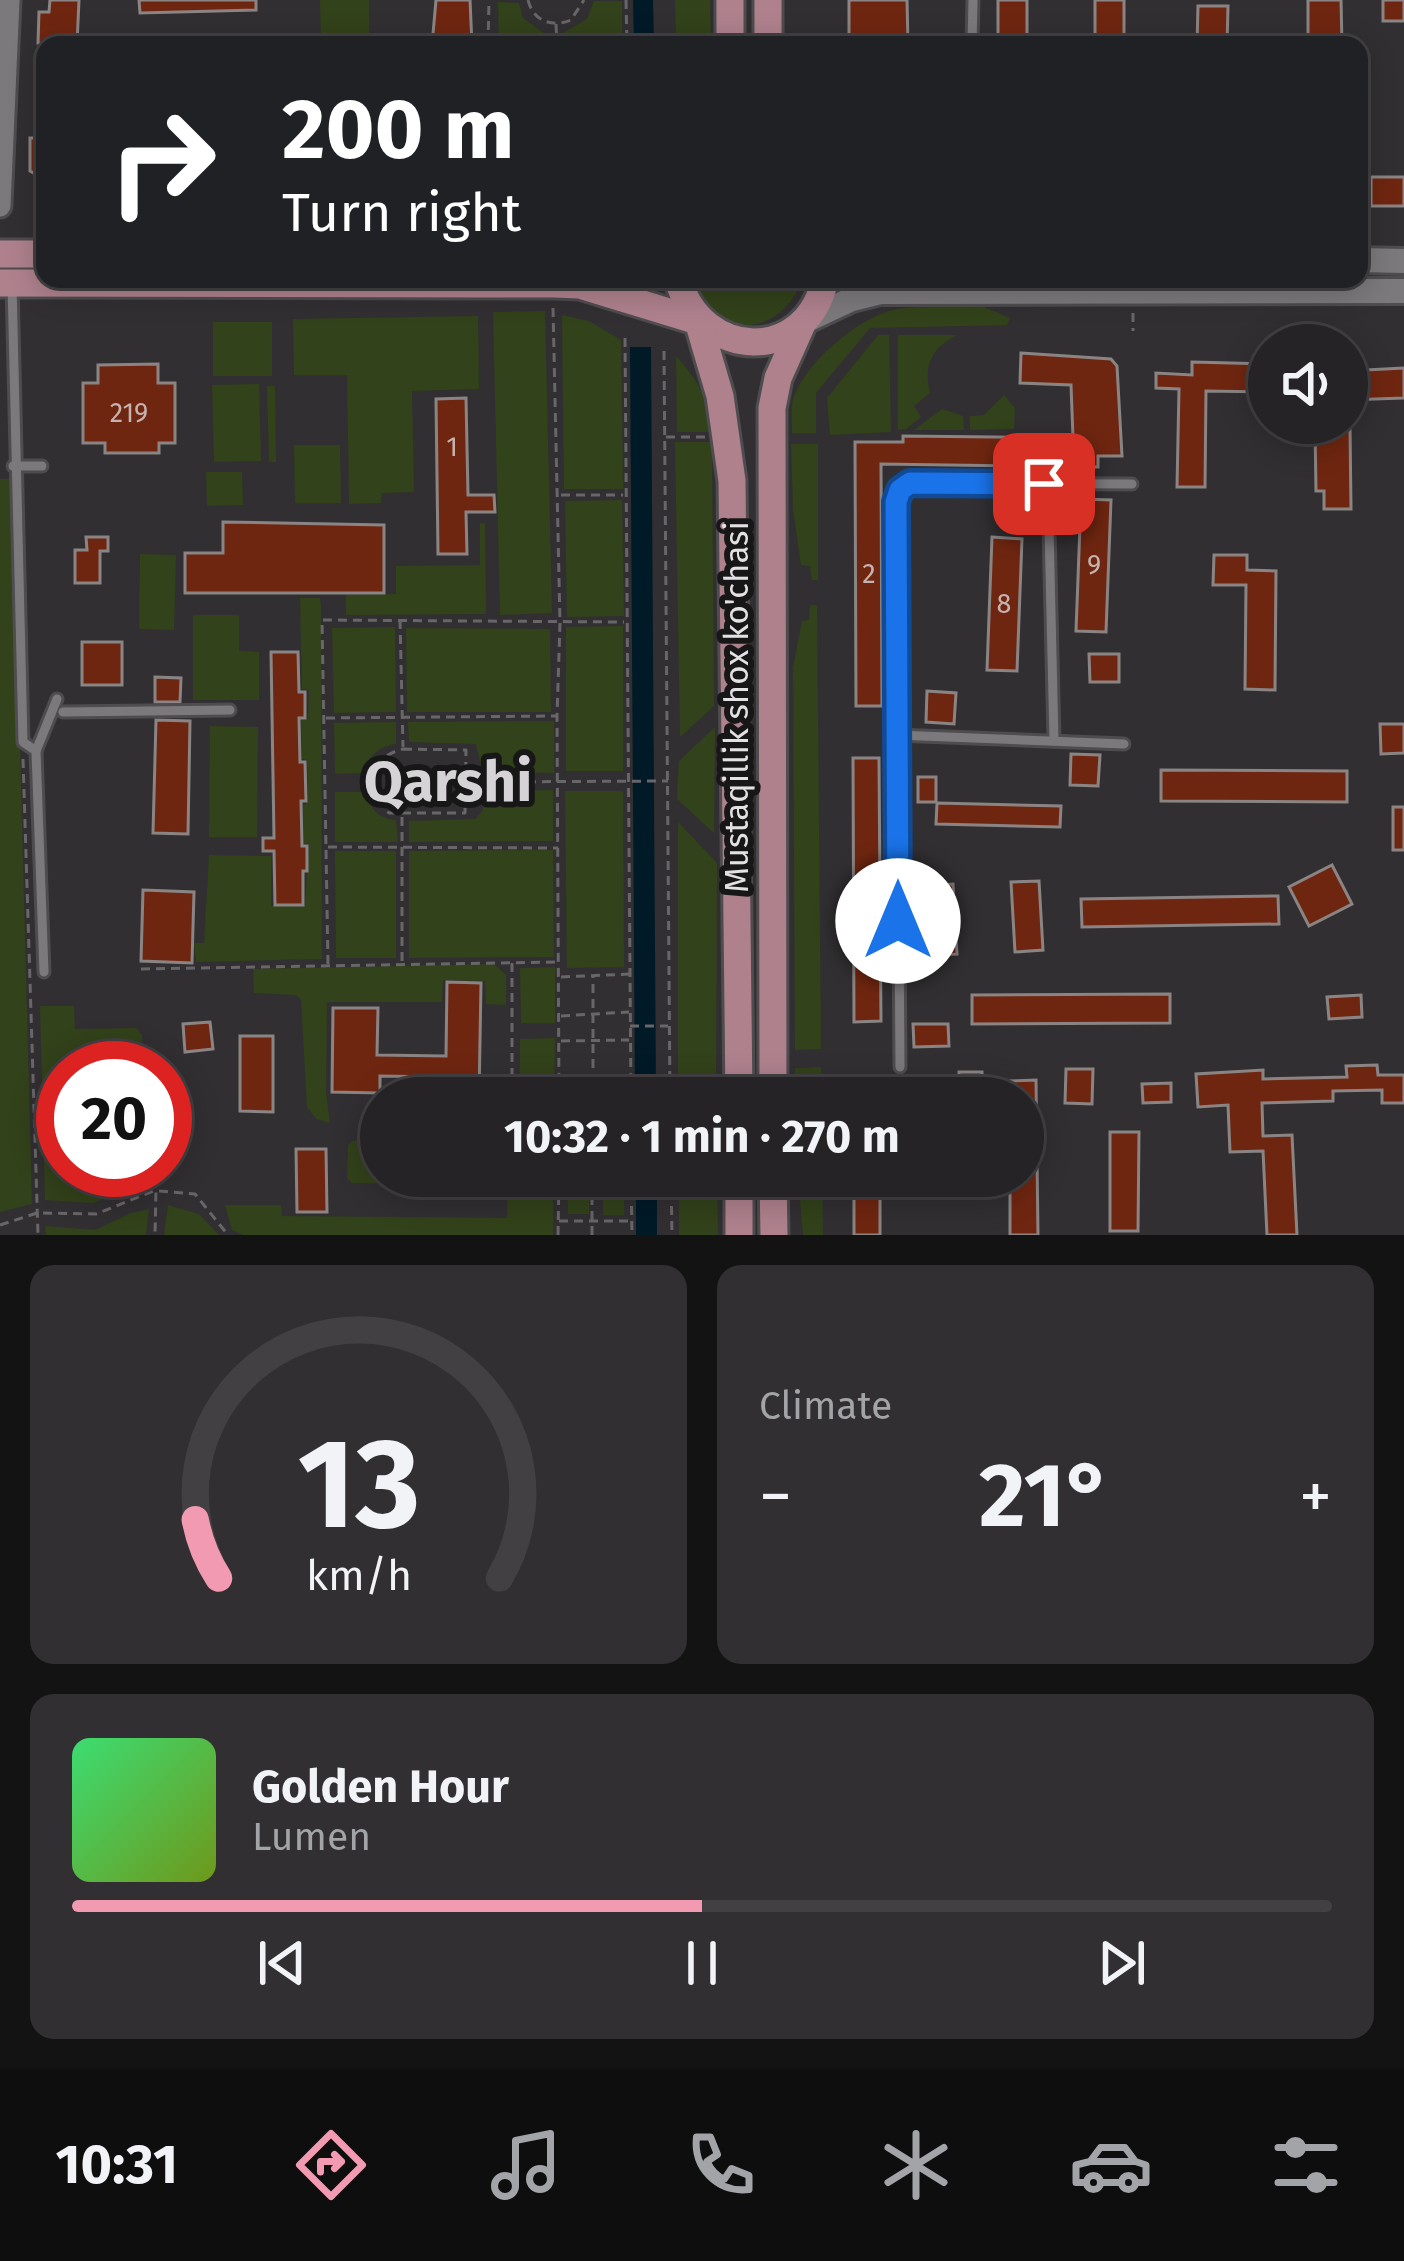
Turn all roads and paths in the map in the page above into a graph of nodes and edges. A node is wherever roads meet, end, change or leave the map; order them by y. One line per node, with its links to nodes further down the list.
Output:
1 (9, 0): 16 (street)
2 (488, 0): 10 (path)
3 (528, 0): 9 (path)
4 (584, 0): 9 (path)
5 (626, 0): 12 (path)
6 (730, 0): 13 (main road)
7 (768, 0): 14 (main road)
8 (973, 0): 15 (lane)
9 (556, 24): 11 (path)
10 (488, 36)
11 (557, 36)
12 (627, 36)
13 (730, 36)
14 (768, 36)
15 (973, 36)
16 (0, 206)
17 (0, 254): 18 (main road)
18 (36, 254)
19 (1368, 260): 20 (main road)
20 (1404, 260)
21 (6, 283): 22 (main road); 36 (lane)
22 (36, 283)
23 (578, 288): 29 (main road)
24 (681, 288): 29 (main road, Mustaqillik shox ko'chasi)
25 (822, 288): 30 (main road, Mustaqillik shox ko'chasi)
26 (1404, 290): 30 (main road)
27 (553, 308): 39 (path)
28 (1133, 313): 31 (path)
29 (698, 321): 30 (main road); 88 (main road, Mustaqillik shox ko'chasi)
30 (803, 322): 89 (main road, Mustaqillik shox ko'chasi)
31 (1133, 331)
32 (625, 338): 40 (path)
33 (664, 351): 34 (path)
34 (664, 437): 35 (path); 58 (path)
35 (709, 437)
36 (15, 466): 37 (lane); 56 (lane)
37 (42, 466)
38 (1132, 484): 51 (lane)
39 (559, 495): 40 (path); 44 (path)
40 (626, 495): 43 (path)
41 (1049, 528): 52 (lane)
42 (400, 620): 44 (path); 48 (path); 50 (path)
43 (627, 622): 44 (path); 60 (path)
44 (560, 623): 49 (path)
45 (57, 699): 56 (lane)
46 (230, 710): 47 (lane)
47 (63, 712)
48 (401, 716): 49 (path); 50 (path); 55 (path)
49 (556, 716): 57 (path)
50 (324, 718): 62 (path)
51 (896, 735): 52 (lane); 82 (lane)
52 (1054, 742): 53 (lane)
53 (1124, 744)
54 (22, 746): 99 (path)
55 (403, 749): 59 (path); 61 (path)
56 (36, 751): 70 (lane)
57 (557, 781): 59 (path); 60 (path); 64 (path)
58 (668, 781): 60 (path); 78 (path)
59 (466, 782): 61 (path)
60 (628, 782): 71 (path)
61 (402, 814): 63 (path)
62 (326, 847): 63 (path); 68 (path)
63 (402, 847): 64 (path); 66 (path)
64 (558, 848): 67 (path)
65 (512, 961): 66 (path); 67 (path); 85 (path)
66 (401, 962): 68 (path)
67 (560, 962): 73 (path)
68 (328, 964): 69 (path)
69 (141, 969)
70 (44, 972)
71 (630, 974): 72 (path); 74 (path)
72 (593, 975): 73 (path); 75 (path)
73 (560, 976): 76 (path)
74 (630, 1012): 75 (path); 77 (path)
75 (593, 1014): 76 (path); 79 (path)
76 (559, 1016): 81 (path)
77 (630, 1026): 78 (path); 80 (path)
78 (670, 1026): 87 (path)
79 (593, 1040): 80 (path); 81 (path); 83 (path)
80 (631, 1040): 84 (path)
81 (559, 1041): 86 (path)
82 (900, 1067)
83 (593, 1076): 84 (path); 86 (path)
84 (631, 1076)
85 (512, 1077)
86 (559, 1077)
87 (670, 1077)
88 (739, 1077)
89 (773, 1077)
90 (192, 1195): 106 (path)
91 (138, 1197): 99 (path)
92 (156, 1197): 105 (path)
93 (559, 1197): 102 (path)
94 (592, 1197): 100 (path)
95 (632, 1197): 101 (path)
96 (671, 1197): 110 (path)
97 (739, 1197): 111 (main road)
98 (773, 1197): 112 (main road)
99 (37, 1213): 103 (path); 104 (path)
100 (592, 1221): 101 (path); 102 (path); 108 (path)
101 (632, 1221): 109 (path)
102 (559, 1222): 107 (path)
103 (0, 1225)
104 (38, 1235)
105 (155, 1235)
106 (228, 1235)
107 (559, 1235)
108 (592, 1235)
109 (632, 1235)
110 (672, 1235)
111 (739, 1235)
112 (774, 1235)

